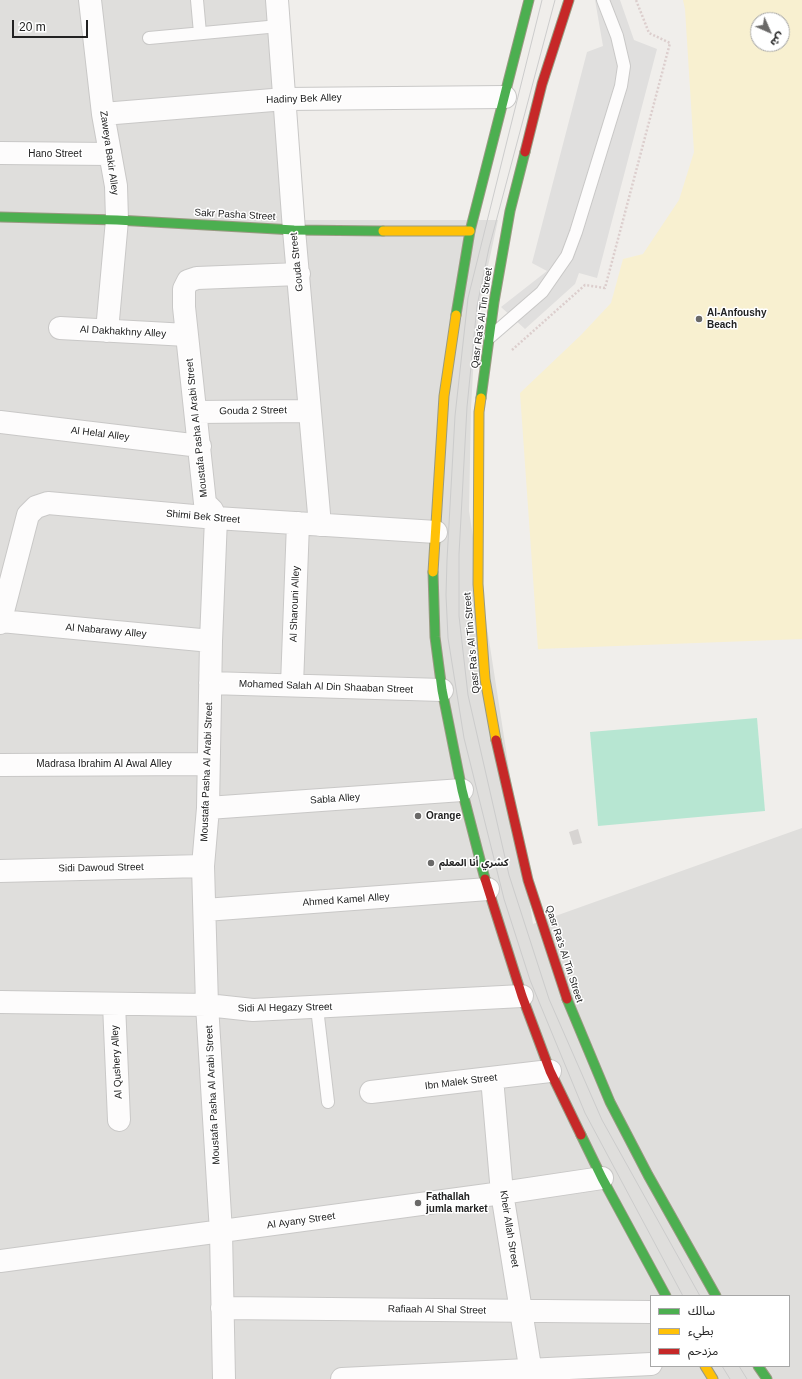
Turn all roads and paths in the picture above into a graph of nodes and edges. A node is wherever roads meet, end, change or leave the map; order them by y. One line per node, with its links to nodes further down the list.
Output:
1 (90, 0): 12 (street, Zaweya Bakir Alley)
2 (197, 0): 8 (lane)
3 (277, 0): 7 (street, Gouda Street)
4 (529, 0): 10 (main road)
5 (569, 0): 23 (main road, Qasr Ra's Al Tin Street)
6 (603, 0): 23 (lane)
7 (280, 26): 8 (lane); 11 (street, Gouda Street)
8 (200, 33): 9 (lane)
9 (149, 38)
10 (504, 97): 11 (street, Hadiny Bek Alley); 18 (main road)
11 (285, 99): 12 (street, Hadiny Bek Alley); 17 (street, Gouda Street)
12 (103, 114): 14 (street, Zaweya Bakir Alley)
13 (0, 153): 14 (street, Hano Street)
14 (110, 154): 16 (street, Zaweya Bakir Alley)
15 (0, 217): 16 (main road, Sakr Pasha Street)
16 (117, 220): 17 (main road, Sakr Pasha Street); 21 (street, Zaweya Bakir Alley)
17 (294, 230): 18 (main road, Sakr Pasha Street); 19 (street, Gouda Street)
18 (470, 231): 31 (main road)
19 (299, 274): 22 (street, Moustafa Pasha Al Arabi Street); 24 (street, Gouda Street)
20 (60, 328): 21 (street, Al Dakhakhny Alley)
21 (107, 331): 22 (street, Al Dakhakhny Alley)
22 (187, 336): 25 (street, Moustafa Pasha Al Arabi Street)
23 (490, 338): 61 (main road, Qasr Ra's Al Tin Street)
24 (310, 411): 25 (street, Gouda 2 Street); 30 (street, Gouda Street)
25 (196, 412): 27 (street, Moustafa Pasha Al Arabi Street)
26 (0, 422): 27 (street, Al Helal Alley)
27 (200, 446): 28 (street, Moustafa Pasha Al Arabi Street)
28 (216, 518): 29 (street, Shimi Bek Street); 32 (street, Shimi Bek Street); 34 (street, Moustafa Pasha Al Arabi Street)
29 (298, 523): 30 (street, Shimi Bek Street); 36 (street, Al Sharouni Alley)
30 (320, 525): 31 (street, Shimi Bek Street)
31 (436, 532): 37 (main road)
32 (7, 566): 33 (street, Shimi Bek Street)
33 (0, 622): 34 (street, Al Nabarawy Alley)
34 (211, 641): 35 (street, Moustafa Pasha Al Arabi Street)
35 (210, 683): 36 (street, Mohamed Salah Al Din Shaaban Street); 38 (street, Moustafa Pasha Al Arabi Street)
36 (292, 686): 37 (street, Mohamed Salah Al Din Shaaban Street)
37 (442, 690): 40 (main road)
38 (208, 764): 39 (street, Madrasa Ibrahim Al Awal Alley); 41 (street, Moustafa Pasha Al Arabi Street)
39 (0, 765)
40 (462, 790): 41 (street, Sabla Alley); 44 (main road)
41 (208, 808): 42 (street, Moustafa Pasha Al Arabi Street)
42 (203, 866): 43 (street, Sidi Dawoud Street); 45 (street, Moustafa Pasha Al Arabi Street)
43 (0, 871)
44 (488, 889): 45 (street, Ahmed Kamel Alley); 46 (main road)
45 (205, 910): 49 (street, Moustafa Pasha Al Arabi Street)
46 (522, 996): 50 (street, Sidi Al Hegazy Street); 51 (main road)
47 (0, 1002): 48 (street, Sidi Al Hegazy Street)
48 (114, 1004): 49 (street, Sidi Al Hegazy Street); 55 (street, Al Qushery Alley)
49 (207, 1005): 50 (street, Sidi Al Hegazy Street); 58 (street, Moustafa Pasha Al Arabi Street)
50 (317, 1008): 54 (lane)
51 (550, 1071): 52 (street, Ibn Malek Street); 56 (main road)
52 (492, 1078): 53 (street, Ibn Malek Street); 57 (street, Kheir Allah Street)
53 (371, 1092)
54 (328, 1102)
55 (119, 1120)
56 (602, 1178): 57 (street, Al Ayany Street); 60 (main road)
57 (502, 1193): 58 (street, Al Ayany Street); 63 (street, Kheir Allah Street)
58 (221, 1232): 59 (street, Al Ayany Street); 62 (street, Moustafa Pasha Al Arabi Street)
59 (0, 1262)
60 (665, 1295)
61 (715, 1295)
62 (222, 1308): 63 (street, Rafiaah Al Shal Street); 69 (street, Moustafa Pasha Al Arabi Street)
63 (522, 1311): 64 (street, Rafiaah Al Shal Street); 68 (street, Kheir Allah Street)
64 (650, 1312)
65 (650, 1364): 68 (street)
66 (706, 1367): 72 (main road)
67 (759, 1367): 73 (main road)
68 (531, 1375): 71 (street)
69 (224, 1379)
70 (342, 1379): 71 (street)
71 (354, 1379)
72 (712, 1379)
73 (767, 1379)

